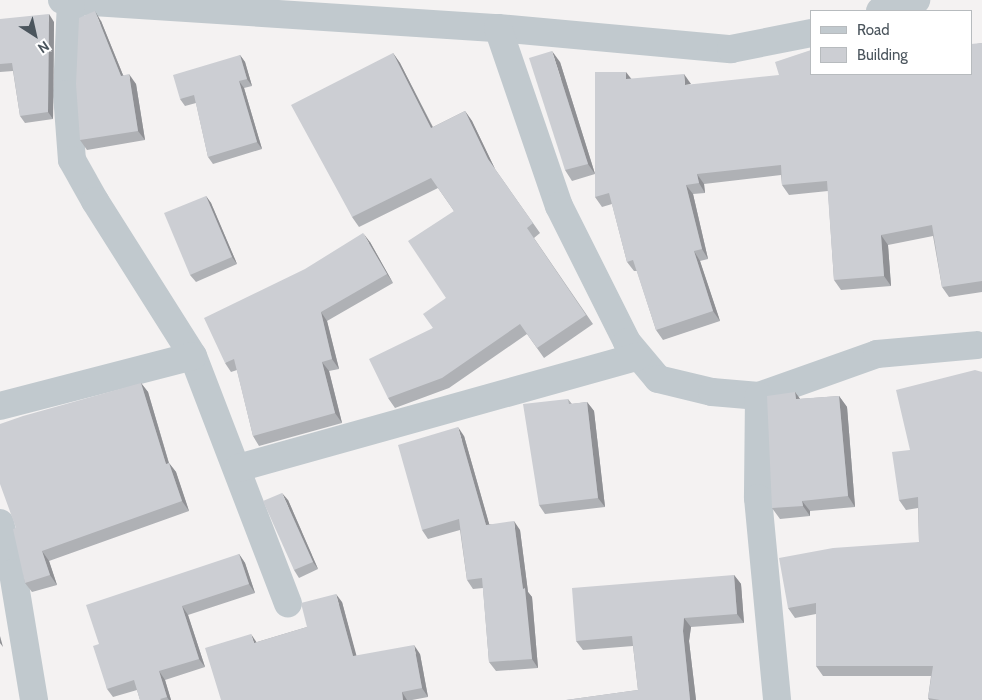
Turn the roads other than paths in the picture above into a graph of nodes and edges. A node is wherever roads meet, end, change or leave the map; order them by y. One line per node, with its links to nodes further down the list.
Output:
1 (62, 0): 3 (street)
2 (916, 0): 4 (street)
3 (71, 1): 5 (street); 8 (street)
4 (883, 10)
5 (498, 28): 6 (street); 9 (street)
6 (810, 33)
7 (977, 345): 10 (street)
8 (193, 356): 11 (street); 12 (street)
9 (638, 356): 10 (street); 12 (street)
10 (759, 396): 16 (street)
11 (0, 406)
12 (238, 468): 14 (street)
13 (0, 523): 15 (street)
14 (288, 603)
15 (34, 700)
16 (777, 700)

